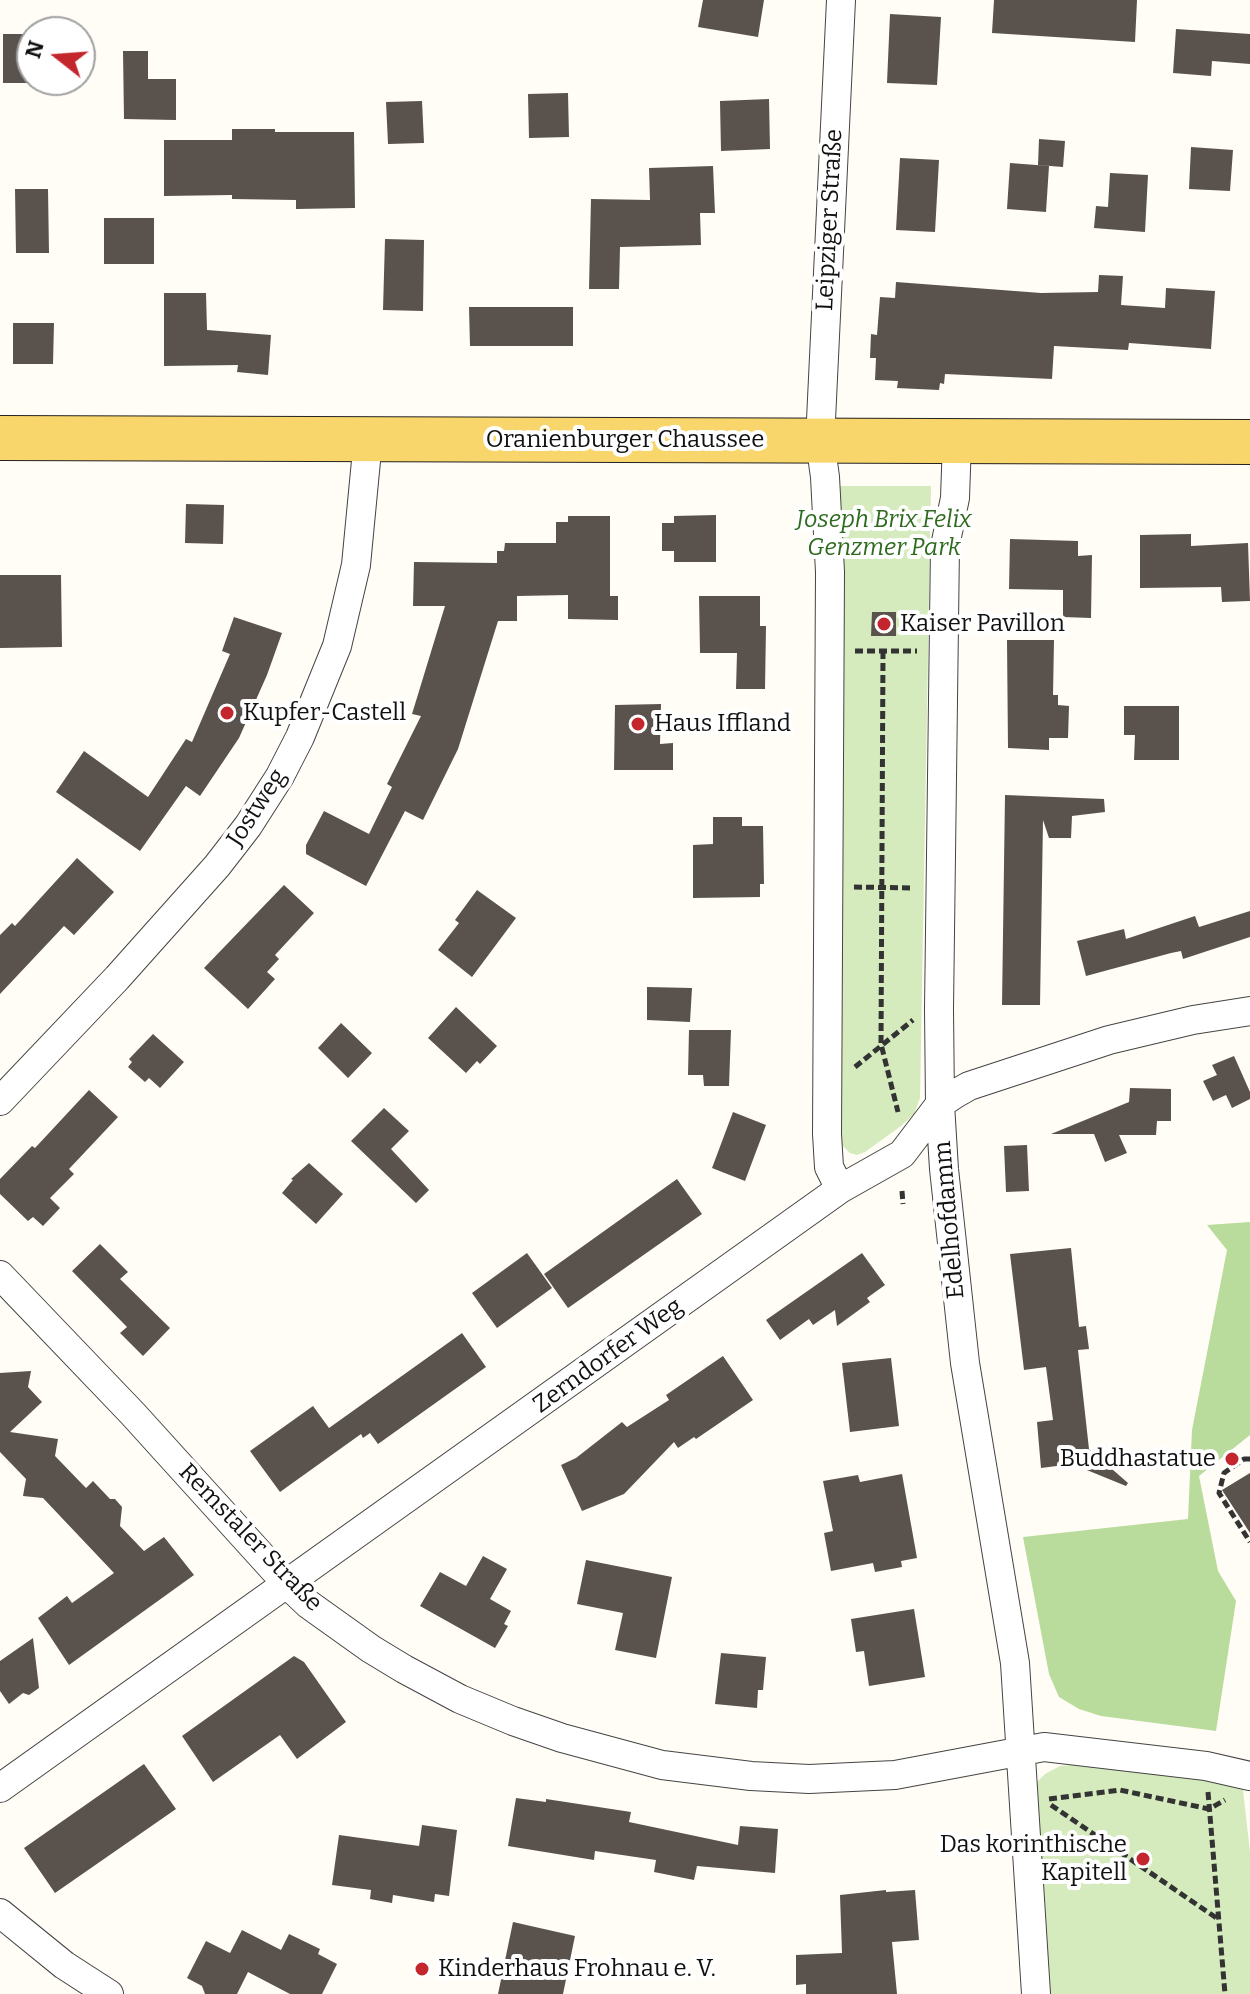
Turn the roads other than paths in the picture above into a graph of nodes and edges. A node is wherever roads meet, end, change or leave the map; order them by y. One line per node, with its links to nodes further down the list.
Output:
1 (841, 0): 4 (street, Leipziger Straße)
2 (0, 438): 3 (main road, Oranienburger Chaussee)
3 (368, 440): 4 (main road, Oranienburger Chaussee); 8 (street, Jostweg)
4 (820, 441): 5 (main road, Oranienburger Chaussee); 10 (street)
5 (957, 441): 6 (main road, Oranienburger Chaussee); 9 (street, Edelhofdamm)
6 (1250, 442)
7 (1250, 1011): 9 (street, Zerndorfer Weg)
8 (0, 1101)
9 (940, 1104): 10 (street, Zerndorfer Weg); 13 (street, Edelhofdamm)
10 (840, 1189): 12 (street, Zerndorfer Weg)
11 (0, 1275): 12 (street, Remstaler Straße)
12 (287, 1584): 13 (street, Remstaler Straße); 15 (street, Zerndorfer Weg)
13 (1022, 1751): 14 (street, Remstaler Straße); 18 (street, Edelhofdamm)
14 (1250, 1776)
15 (0, 1788)
16 (0, 1913): 17 (street)
17 (109, 1994)
18 (1036, 1994)

